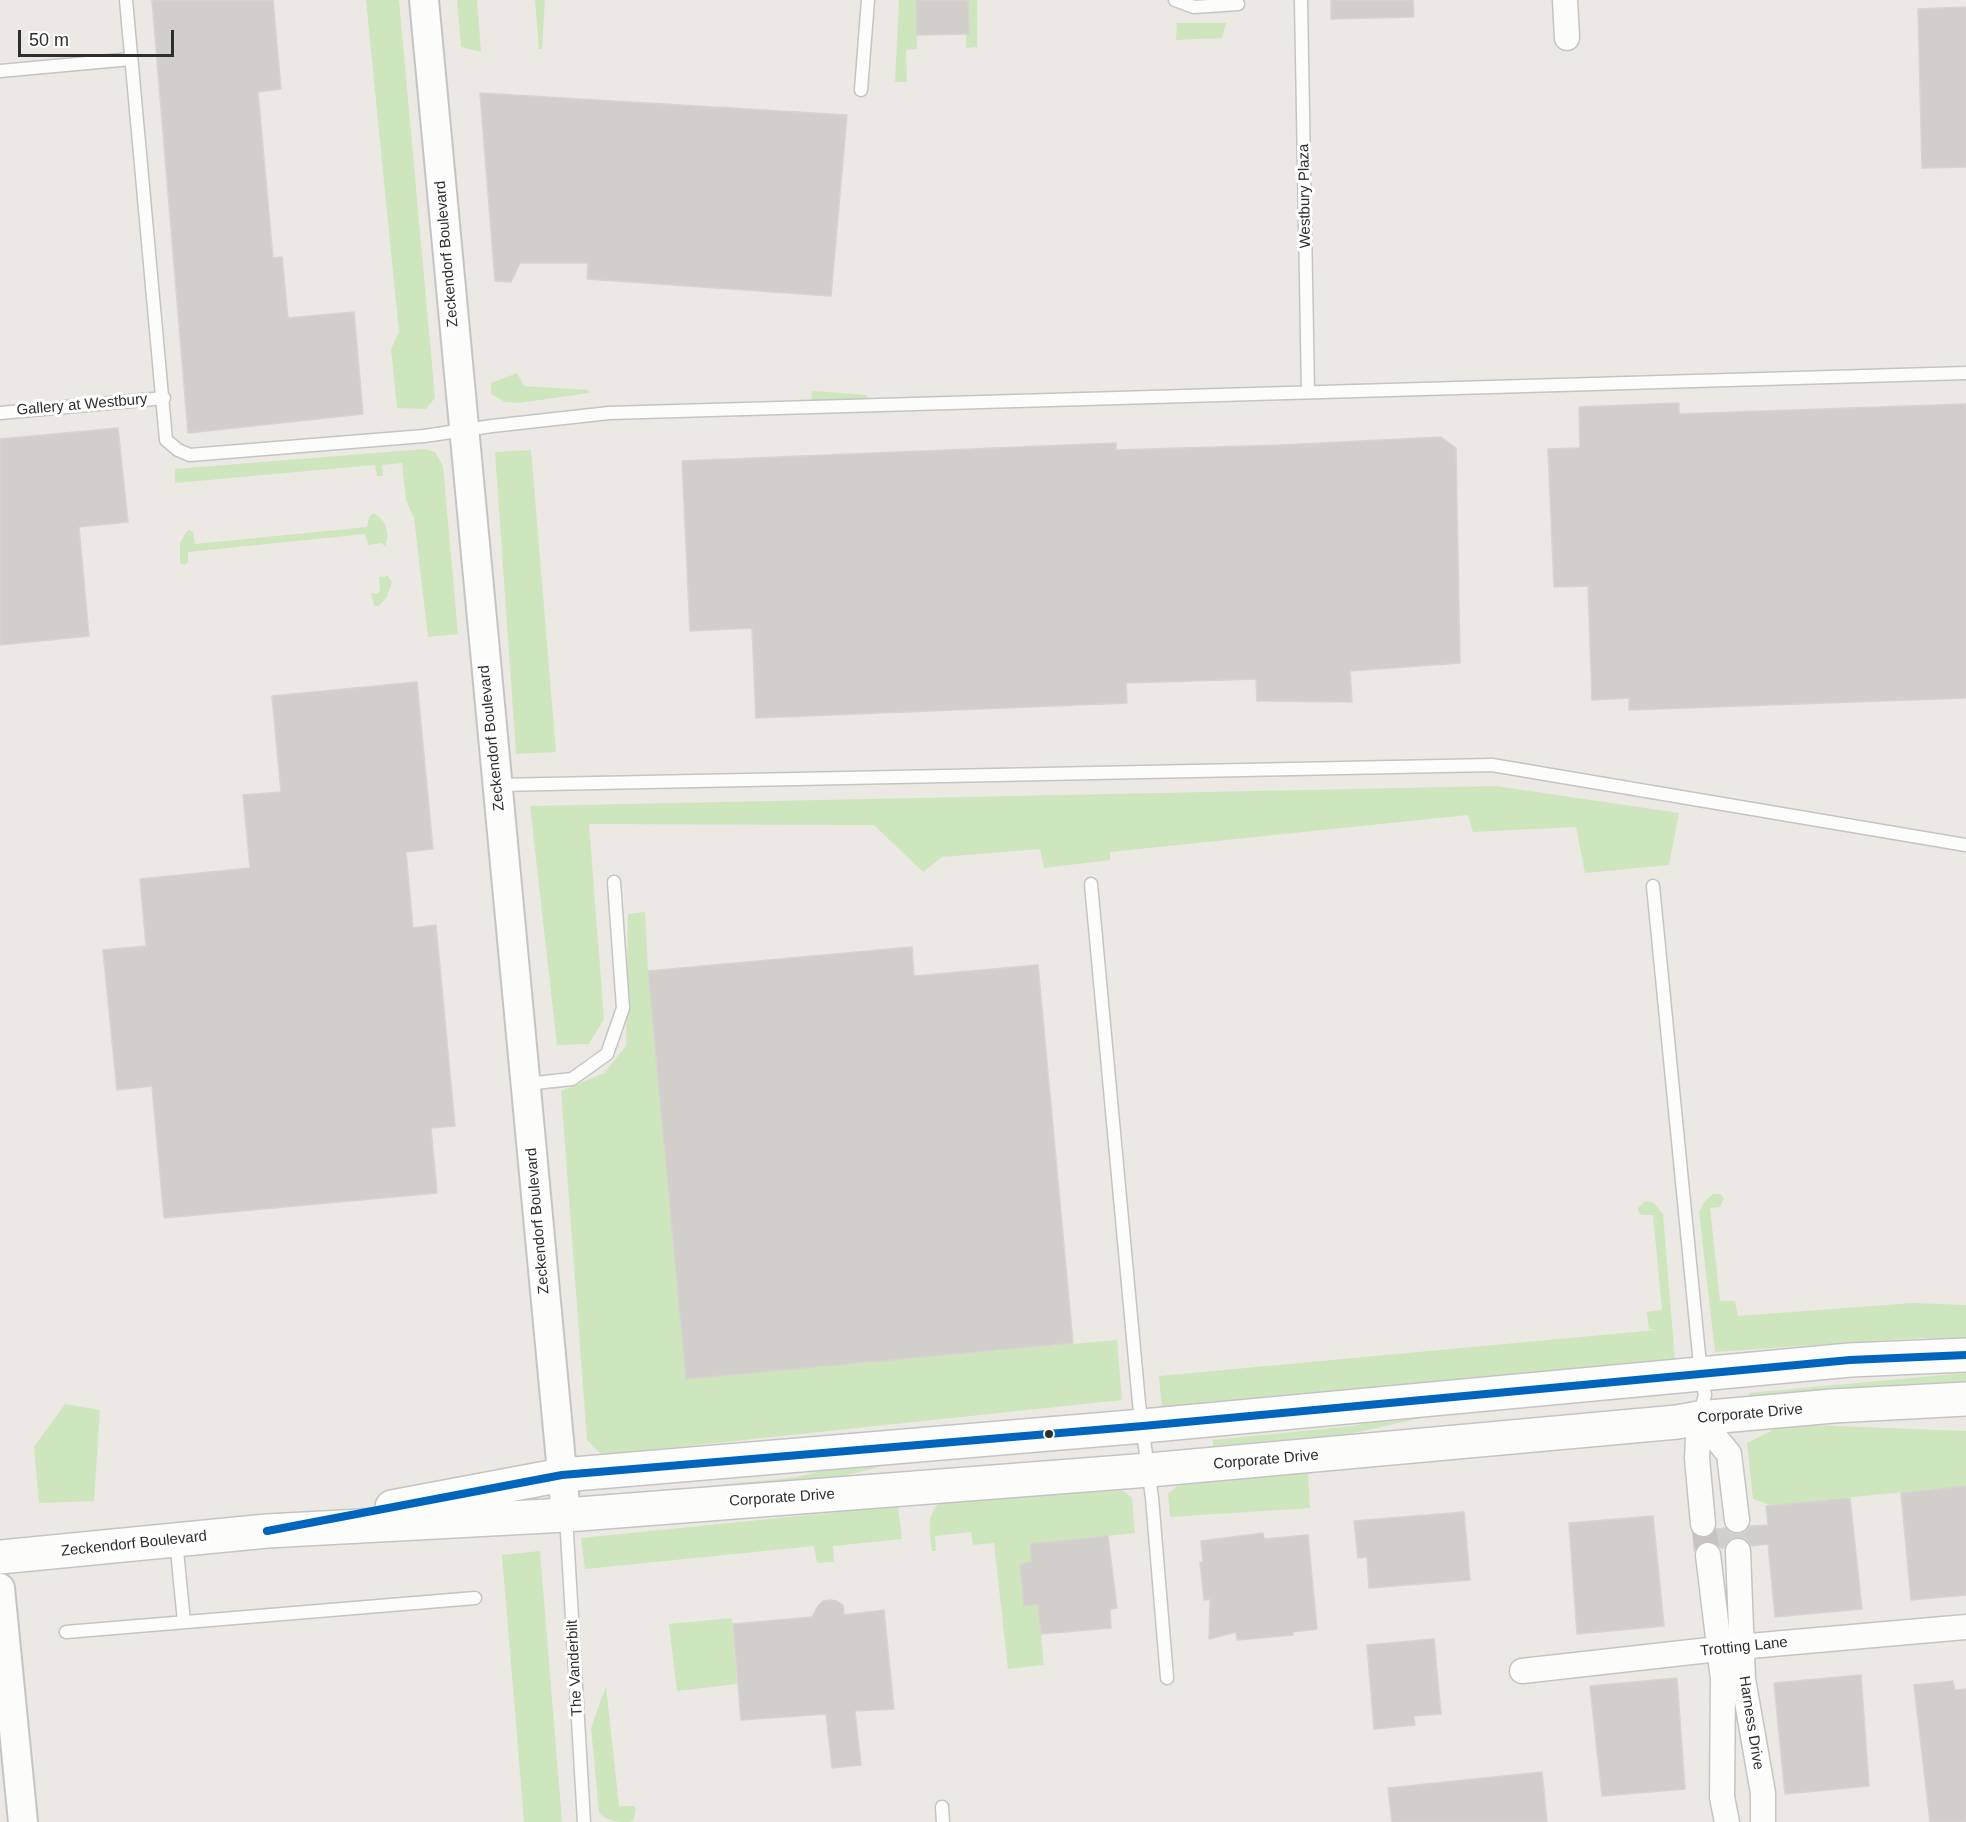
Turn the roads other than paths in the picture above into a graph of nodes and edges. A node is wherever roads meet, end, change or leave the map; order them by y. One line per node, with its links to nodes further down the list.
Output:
1 (126, 0): 9 (lane)
2 (424, 0): 16 (street, Zeckendorf Boulevard)
3 (868, 0): 11 (lane)
4 (1174, 0): 7 (lane)
5 (1301, 0): 13 (lane, Westbury Plaza)
6 (1565, 0): 8 (street)
7 (1238, 4)
8 (1567, 38)
9 (131, 59): 10 (lane); 14 (lane)
10 (0, 71)
11 (861, 90)
12 (1966, 373): 13 (lane)
13 (1308, 392): 16 (lane)
14 (164, 398): 15 (lane, Gallery at Westbury); 16 (lane)
15 (0, 413)
16 (463, 431): 17 (street, Zeckendorf Boulevard)
17 (497, 785): 18 (lane); 22 (street, Zeckendorf Boulevard)
18 (1966, 845)
19 (614, 882): 22 (lane)
20 (1091, 884): 27 (lane)
21 (1653, 886): 24 (lane)
22 (525, 1084): 29 (street, Zeckendorf Boulevard)
23 (1966, 1355): 24 (main road)
24 (1701, 1375): 26 (lane); 27 (main road)
25 (1966, 1399): 26 (main road, Corporate Drive)
26 (1699, 1418): 28 (main road, Corporate Drive); 31 (street); 32 (street)
27 (1143, 1426): 28 (lane); 29 (main road)
28 (1149, 1470): 30 (main road, Corporate Drive); 43 (lane)
29 (562, 1475): 30 (street, Zeckendorf Boulevard); 33 (main road, Zeckendorf Boulevard)
30 (566, 1515): 33 (main road, Zeckendorf Boulevard); 46 (lane, The Vanderbilt)
31 (1737, 1520)
32 (1703, 1524)
33 (267, 1531): 34 (main road, Zeckendorf Boulevard)
34 (176, 1539): 35 (main road, Zeckendorf Boulevard); 38 (lane)
35 (0, 1557)
36 (0, 1588): 45 (street)
37 (475, 1598): 38 (lane)
38 (184, 1622): 40 (lane)
39 (1966, 1627): 41 (street, Trotting Lane)
40 (66, 1632)
41 (1730, 1648): 41 (street, Harness Drive); 42 (street, Trotting Lane); 48 (street, Harness Drive); 49 (street, Harness Drive)
42 (1522, 1671)
43 (1167, 1678)
44 (942, 1807): 47 (lane)
45 (23, 1822)
46 (584, 1822)
47 (943, 1822)
48 (1726, 1822)
49 (1763, 1822)

